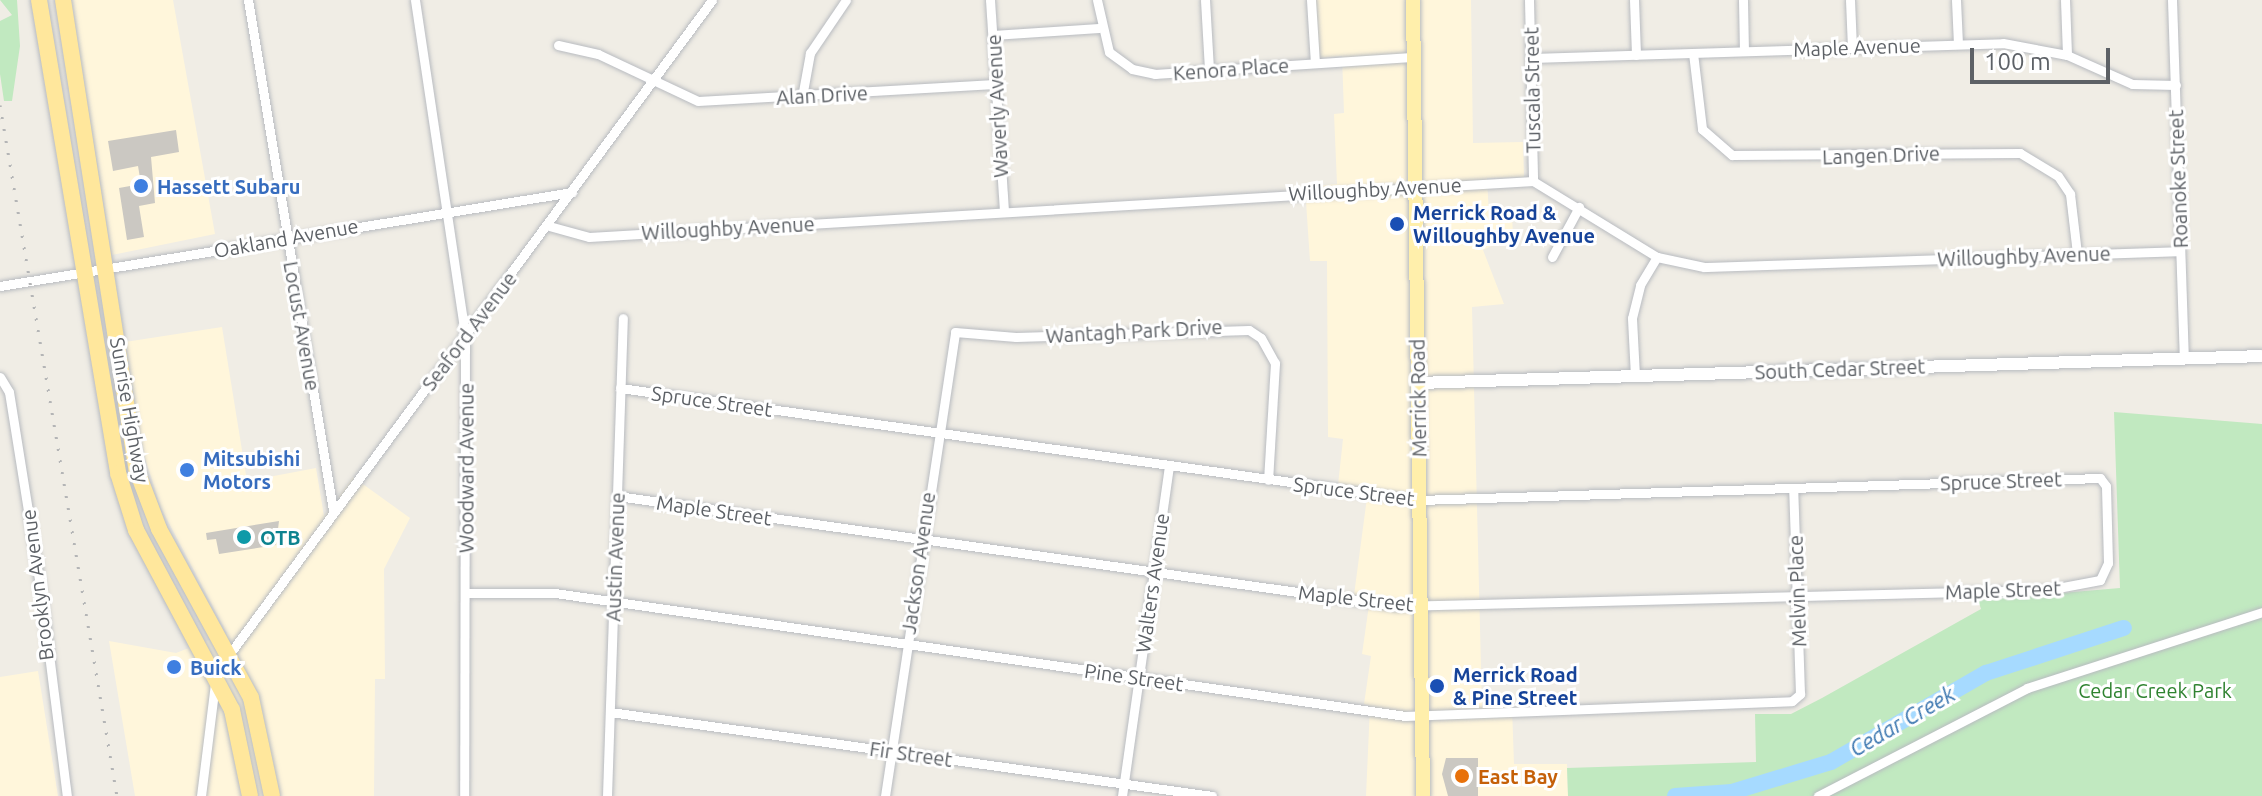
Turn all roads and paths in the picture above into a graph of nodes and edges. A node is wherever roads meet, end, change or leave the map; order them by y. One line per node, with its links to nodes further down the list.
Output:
1 (39, 0): 49 (highway, Sunrise Highway)
2 (63, 0): 48 (highway, Sunrise Highway)
3 (248, 0): 43 (street, Locust Avenue)
4 (415, 0): 40 (street, Woodward Avenue)
5 (712, 0): 32 (street, Seaford Avenue)
6 (846, 0): 35 (street)
7 (990, 0): 20 (street, Waverly Avenue)
8 (1097, 0): 19 (street, Kenora Place)
9 (1205, 0): 31 (street)
10 (1311, 0): 30 (street)
11 (1413, 0): 28 (main road, Merrick Road)
12 (1529, 0): 29 (street, Tuscala Street)
13 (1634, 0): 26 (street)
14 (1743, 0): 24 (street)
15 (1850, 0): 23 (street)
16 (1956, 0): 21 (street)
17 (2065, 0): 27 (street)
18 (2172, 0): 34 (street, Roanoke Street)
19 (1099, 28): 20 (street); 31 (street, Kenora Place)
20 (993, 35): 33 (street, Waverly Avenue)
21 (1958, 44): 23 (street, Maple Avenue); 27 (street, Maple Avenue)
22 (558, 45): 32 (street, Alan Drive)
23 (1852, 47): 24 (street, Maple Avenue)
24 (1744, 51): 25 (street, Maple Avenue)
25 (1693, 53): 26 (street, Maple Avenue); 45 (street, Langen Drive)
26 (1636, 55): 29 (street, Maple Avenue)
27 (2067, 55): 34 (street, Maple Avenue)
28 (1414, 57): 30 (street, Kenora Place); 37 (main road, Merrick Road)
29 (1532, 58): 36 (street, Tuscala Street)
30 (1315, 63): 31 (street, Kenora Place)
31 (1209, 70)
32 (652, 81): 35 (street, Alan Drive); 38 (street, Seaford Avenue)
33 (995, 84): 35 (street, Alan Drive); 41 (street, Waverly Avenue)
34 (2176, 85): 44 (street, Roanoke Street)
35 (802, 97)
36 (1533, 181): 37 (street, Willoughby Avenue); 39 (street, Willoughby Avenue)
37 (1415, 186): 41 (street, Willoughby Avenue); 58 (main road, Merrick Road)
38 (572, 192): 40 (street, Oakland Avenue); 42 (street, Seaford Avenue)
39 (1579, 207): 46 (street); 47 (street, Willoughby Avenue)
40 (446, 211): 43 (street, Oakland Avenue); 53 (street, Woodward Avenue)
41 (1004, 212): 42 (street, Willoughby Avenue)
42 (549, 226): 53 (street, Seaford Avenue)
43 (286, 237): 48 (street, Oakland Avenue); 66 (street, Locust Avenue)
44 (2180, 251): 45 (street, Willoughby Avenue); 55 (street, Roanoke Street)
45 (2077, 254): 47 (street, Willoughby Avenue)
46 (1552, 257)
47 (1657, 257): 56 (street)
48 (105, 269): 49 (street, Oakland Avenue); 76 (highway, Sunrise Highway)
49 (83, 272): 50 (street, Oakland Avenue); 76 (highway, Sunrise Highway)
50 (0, 286)
51 (623, 318): 59 (street, Austin Avenue)
52 (955, 332): 60 (street, Jackson Avenue); 62 (street, Wantagh Park Drive)
53 (465, 335): 66 (street, Seaford Avenue); 70 (street, Woodward Avenue)
54 (2262, 356): 55 (street, South Cedar Street)
55 (2184, 358): 56 (street, South Cedar Street)
56 (1635, 376): 58 (street, South Cedar Street)
57 (0, 377): 83 (street, Brooklyn Avenue)
58 (1418, 383): 65 (main road, Merrick Road)
59 (620, 388): 60 (street, Spruce Street); 64 (street, Austin Avenue)
60 (936, 433): 61 (street, Spruce Street); 67 (street, Jackson Avenue)
61 (1169, 466): 62 (street, Spruce Street); 68 (street, Walters Avenue)
62 (1268, 480): 65 (street, Spruce Street)
63 (1793, 488): 65 (street, Spruce Street); 69 (street, Spruce Street); 71 (street, Melvin Place)
64 (617, 496): 67 (street, Maple Street); 72 (street, Austin Avenue)
65 (1419, 500): 73 (main road, Merrick Road)
66 (333, 510): 76 (street, Seaford Avenue)
67 (921, 539): 68 (street, Maple Street); 75 (street, Jackson Avenue)
68 (1154, 572): 73 (street, Maple Street); 77 (street, Walters Avenue)
69 (2100, 580): 71 (street, Maple Street)
70 (466, 593): 72 (street, Pine Street); 87 (street, Woodward Avenue)
71 (1798, 596): 73 (street, Maple Street); 78 (street, Melvin Place)
72 (613, 603): 75 (street, Pine Street); 79 (street, Austin Avenue)
73 (1421, 605): 80 (main road, Merrick Road)
74 (2262, 612): 93 (street)
75 (906, 645): 77 (street, Pine Street); 81 (street, Jackson Avenue)
76 (224, 663): 84 (street); 85 (highway, Sunrise Highway); 86 (highway, Sunrise Highway)
77 (1138, 678): 80 (street, Pine Street); 82 (street, Walters Avenue)
78 (1800, 694): 80 (street, Pine Street)
79 (610, 712): 81 (street, Fir Street); 88 (street, Austin Avenue)
80 (1422, 716): 92 (main road, Merrick Road)
81 (891, 751): 82 (street, Fir Street); 89 (street, Jackson Avenue)
82 (1123, 784): 90 (street, Walters Avenue); 91 (street, Fir Street)
83 (67, 796)
84 (201, 796)
85 (250, 796)
86 (272, 796)
87 (464, 796)
88 (607, 796)
89 (885, 796)
90 (1122, 796)
91 (1212, 796)
92 (1423, 796)
93 (1818, 796)

